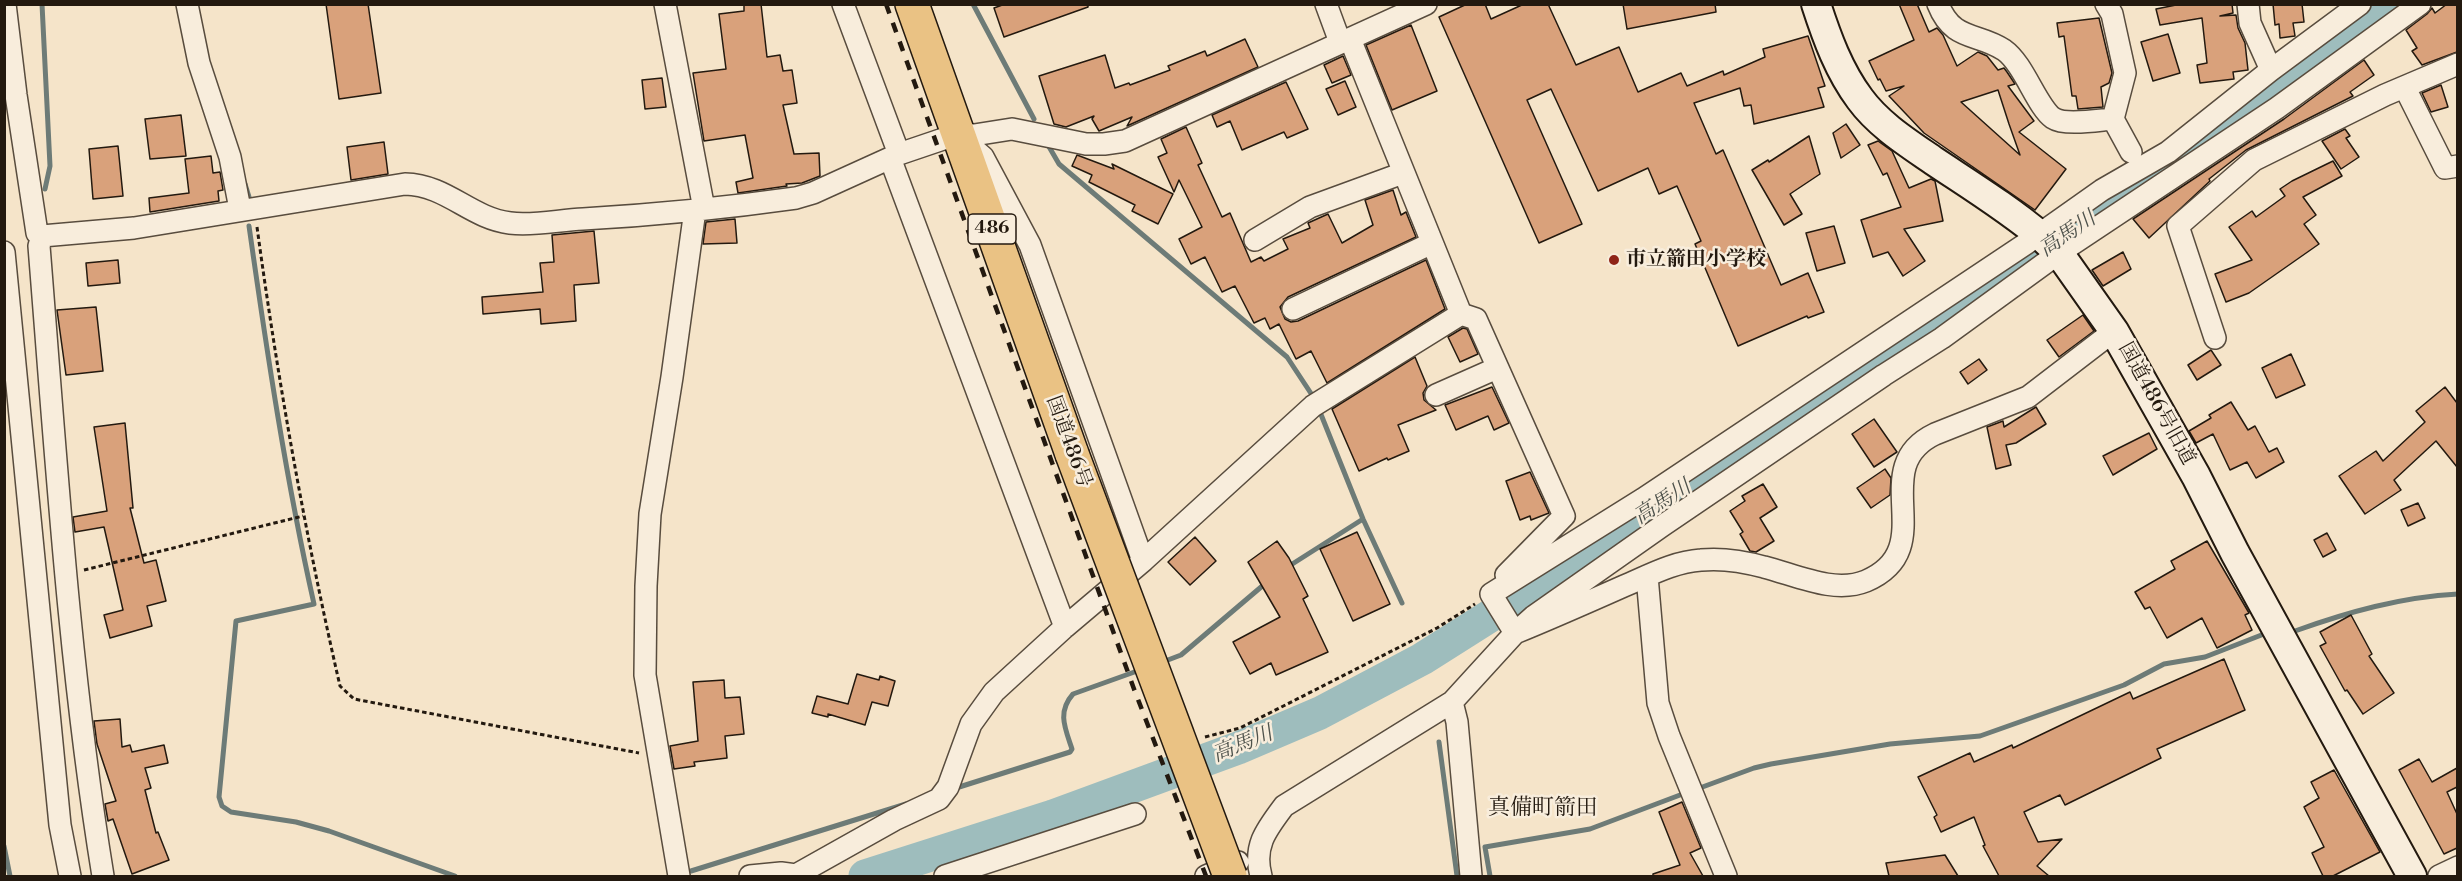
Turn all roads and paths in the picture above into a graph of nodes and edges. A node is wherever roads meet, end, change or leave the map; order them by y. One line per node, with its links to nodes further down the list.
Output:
1 (5, 4): 28 (street)
2 (188, 4): 26 (street)
3 (665, 4): 27 (street)
4 (843, 4): 22 (street)
5 (912, 4): 19 (highway, 国道486号 / 486)
6 (1326, 4): 14 (street)
7 (1426, 4): 14 (street)
8 (1816, 4): 31 (street, 国道486号旧道)
9 (1938, 4): 18 (street)
10 (2106, 4): 18 (street)
11 (2248, 4): 16 (street)
12 (2360, 4): 16 (street)
13 (2415, 6): 31 (street)
14 (1346, 40): 19 (street); 24 (street)
15 (2457, 64): 17 (street)
16 (2271, 70): 21 (street)
17 (2405, 88): 23 (street); 36 (street)
18 (2113, 119): 20 (street)
19 (958, 134): 22 (street); 40 (street); 59 (highway, 国道486号 / 486, bridge)
20 (2131, 152): 21 (street); 25 (street)
21 (2168, 152): 25 (street)
22 (894, 156): 27 (street); 44 (street)
23 (2457, 166)
24 (1403, 173): 29 (street); 30 (street)
25 (2102, 190): 31 (street)
26 (247, 208): 27 (street); 28 (street); 39 (path)
27 (699, 210): 48 (street)
28 (42, 236): 41 (street)
29 (1255, 240)
30 (1432, 243): 33 (street); 34 (street)
31 (2048, 243): 35 (street, 国道486号旧道); 43 (street); 45 (street)
32 (4, 252): 52 (street)
33 (1293, 309)
34 (1461, 314): 37 (street); 40 (street)
35 (2114, 331): 42 (street); 62 (street, 国道486号旧道)
36 (2215, 338)
37 (1497, 368): 38 (street); 43 (street)
38 (1436, 395)
39 (301, 517): 41 (path); 48 (path)
40 (1143, 561): 44 (street)
41 (64, 575): 53 (street)
42 (1647, 576): 45 (street); 61 (street)
43 (1493, 598): 45 (street); 47 (path)
44 (1065, 627): 56 (street)
45 (1512, 629): 46 (street)
46 (1452, 702): 51 (street); 60 (street)
47 (1204, 737)
48 (658, 756): 54 (street)
49 (1135, 814): 57 (street)
50 (2457, 867): 63 (street)
51 (1259, 868): 58 (street)
52 (70, 876)
53 (103, 876)
54 (679, 876)
55 (750, 876): 56 (street)
56 (794, 876)
57 (945, 876)
58 (1206, 876)
59 (1230, 876)
60 (1471, 876)
61 (1726, 876)
62 (2412, 876)
63 (2439, 876)

